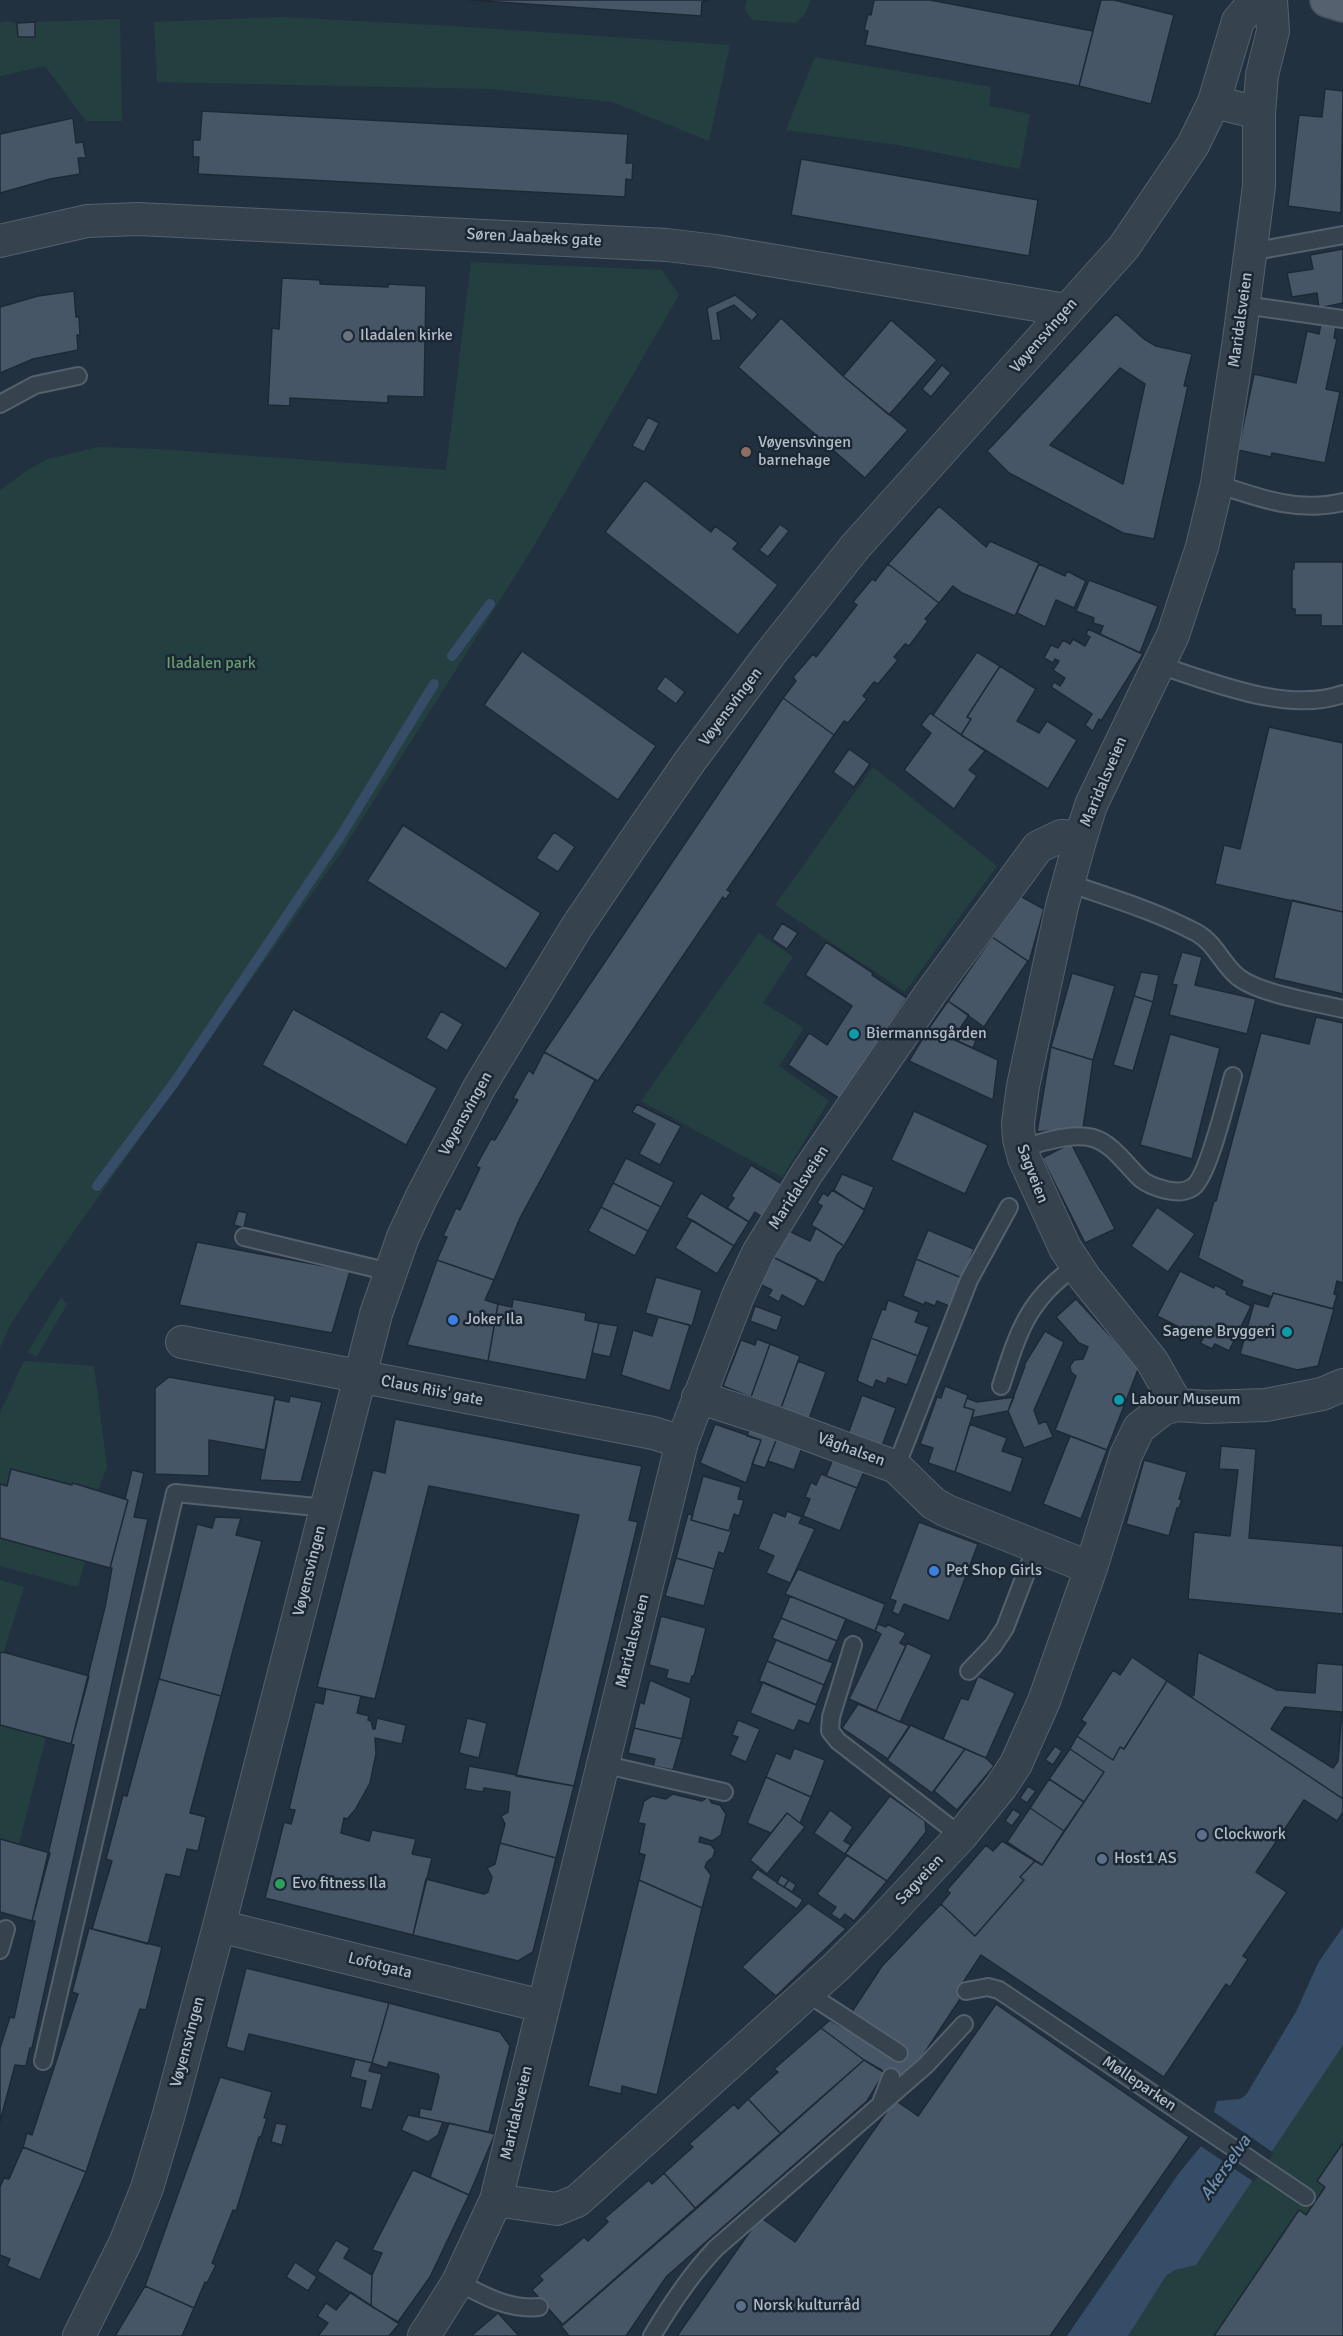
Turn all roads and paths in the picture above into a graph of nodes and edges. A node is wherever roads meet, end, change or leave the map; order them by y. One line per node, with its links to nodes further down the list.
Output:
1 (1256, 0): 5 (street, Maridalsveien)
2 (1271, 0): 5 (street, Maridalsveien)
3 (1327, 0): 4 (main road)
4 (1343, 5)
5 (1237, 108): 8 (street, Maridalsveien); 10 (street, Vøyensvingen)
6 (1343, 236): 8 (lane)
7 (0, 241): 10 (street, Søren Jaabæks gate)
8 (1250, 252): 9 (street, Maridalsveien)
9 (1244, 305): 11 (lane); 14 (street, Maridalsveien)
10 (1066, 310): 27 (street, Vøyensvingen)
11 (1343, 319)
12 (78, 376): 13 (lane)
13 (0, 404)
14 (1217, 484): 15 (lane); 17 (street, Maridalsveien)
15 (1335, 504): 16 (lane)
16 (1343, 516)
17 (1159, 665): 18 (lane); 19 (street, Maridalsveien)
18 (1343, 694)
19 (1081, 837): 20 (street, Sagveien); 32 (street, Maridalsveien)
20 (1068, 883): 21 (lane); 23 (street, Sagveien)
21 (1343, 1009)
22 (1233, 1076): 23 (lane)
23 (1021, 1148): 26 (street, Sagveien)
24 (1009, 1207): 35 (lane)
25 (244, 1237): 27 (lane)
26 (1076, 1266): 31 (lane); 33 (street, Sagveien)
27 (390, 1272): 29 (street, Vøyensvingen)
28 (182, 1342): 29 (street, Claus Riis' gate)
29 (360, 1377): 34 (street, Claus Riis' gate); 36 (street, Vøyensvingen)
30 (1343, 1385): 33 (street, Sagveien)
31 (1001, 1386)
32 (698, 1397): 34 (street, Maridalsveien); 35 (street, Våghalsen)
33 (1178, 1405): 38 (street, Sagveien)
34 (682, 1442): 41 (street, Maridalsveien)
35 (896, 1467): 37 (street, Våghalsen)
36 (326, 1508): 44 (street, Vøyensvingen); 52 (lane)
37 (1036, 1547): 38 (street, Våghalsen); 40 (lane)
38 (1091, 1568): 43 (street, Sagveien)
39 (853, 1645): 43 (lane)
40 (969, 1671)
41 (602, 1764): 42 (lane); 49 (street, Maridalsveien)
42 (724, 1792)
43 (961, 1836): 48 (street, Sagveien)
44 (219, 1926): 49 (street, Lofotgata); 59 (street, Vøyensvingen)
45 (6, 1929): 46 (lane)
46 (0, 1950)
47 (966, 1991): 55 (lane, Mølleparken)
48 (807, 1993): 51 (lane); 56 (street, Sagveien)
49 (542, 2006): 56 (street, Maridalsveien)
50 (963, 2024): 54 (lane)
51 (899, 2053)
52 (43, 2061)
53 (891, 2077): 54 (lane)
54 (881, 2103): 61 (lane)
55 (1306, 2197)
56 (496, 2200): 57 (street, Maridalsveien)
57 (458, 2282): 58 (lane); 60 (street, Maridalsveien)
58 (539, 2307)
59 (79, 2336)
60 (424, 2336)
61 (652, 2336)

